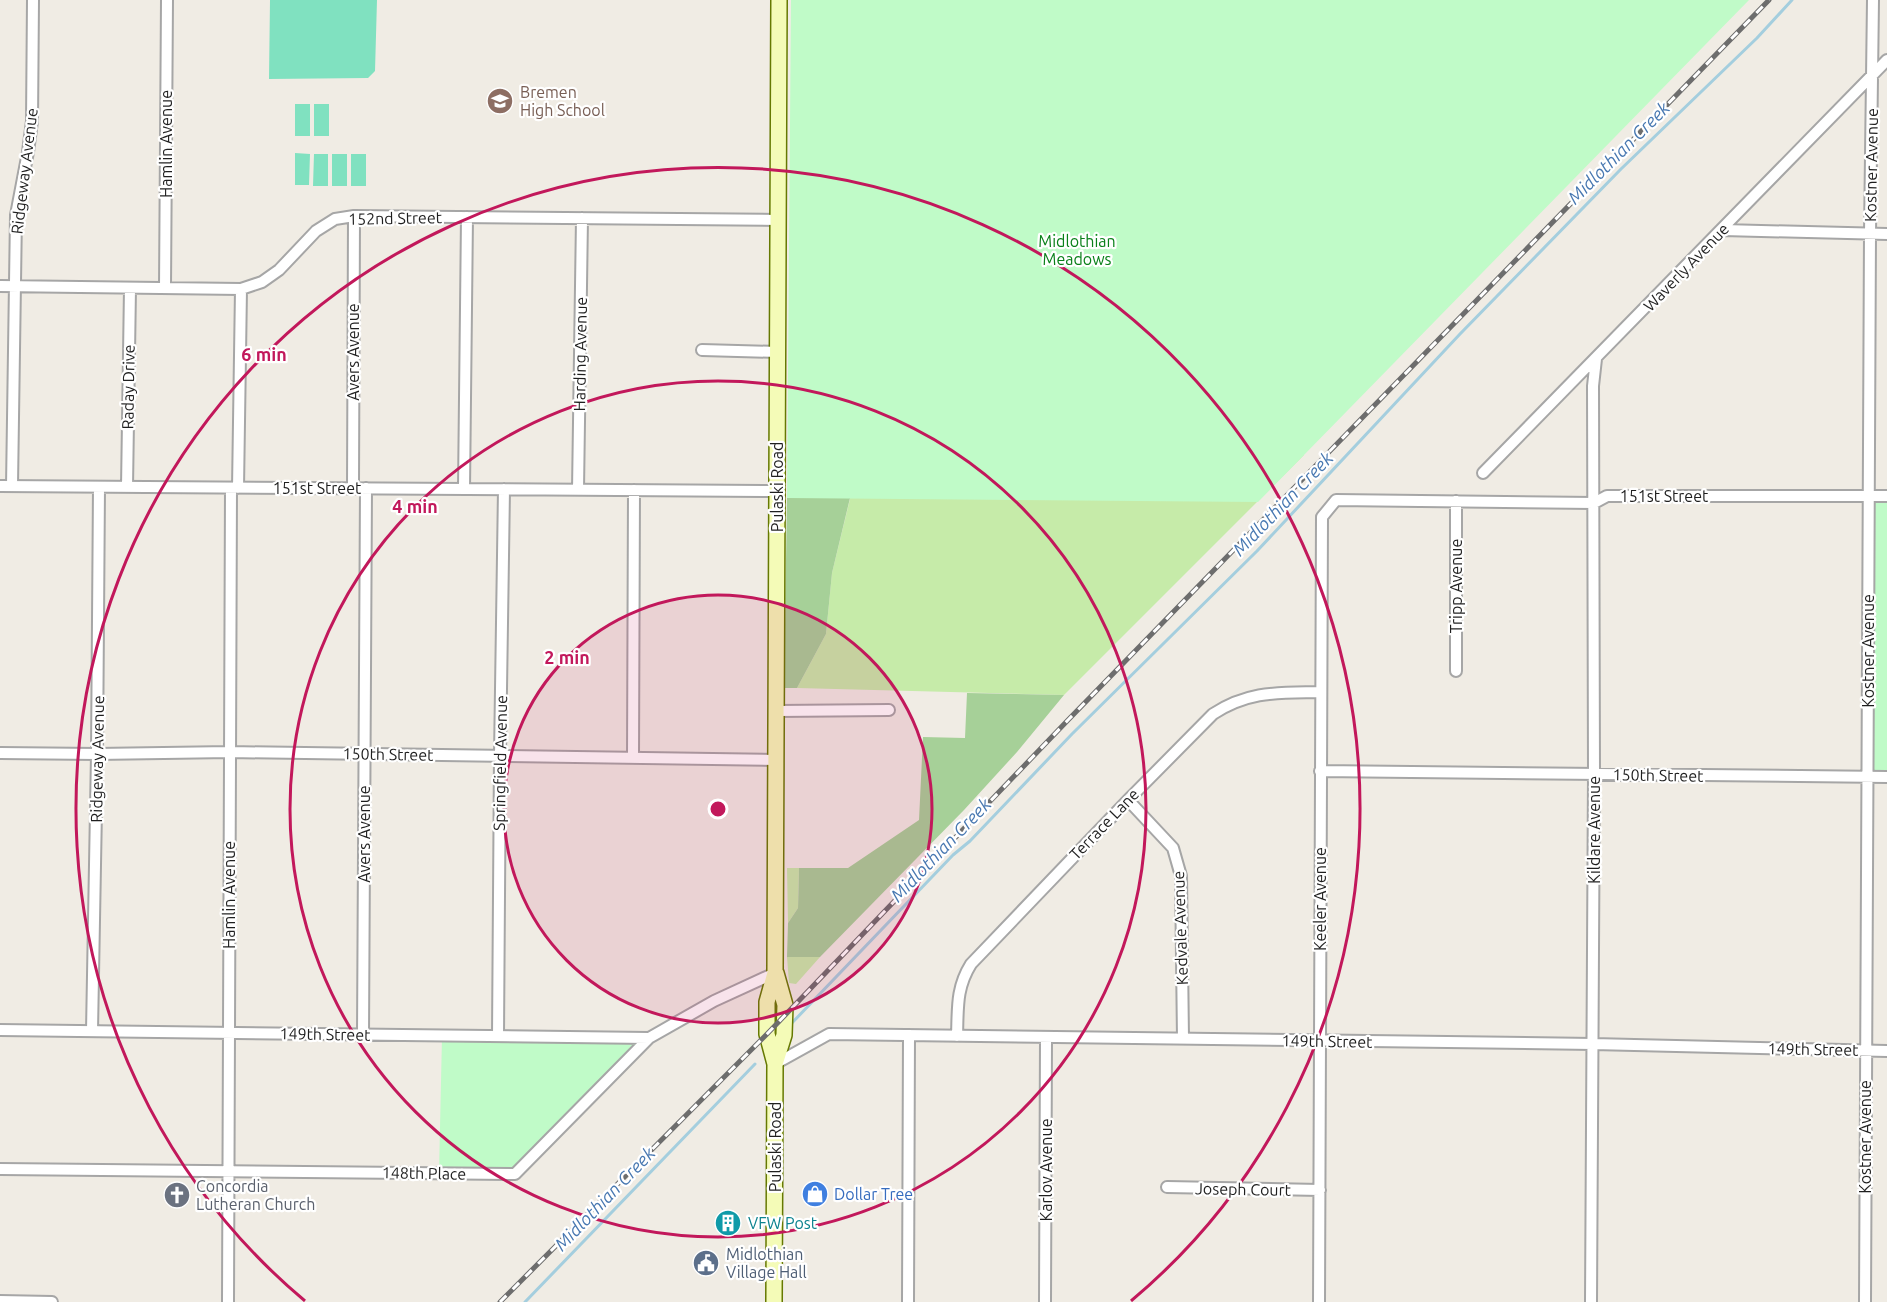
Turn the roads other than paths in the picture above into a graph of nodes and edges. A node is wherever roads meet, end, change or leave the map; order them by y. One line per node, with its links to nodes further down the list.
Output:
1 (33, 0): 15 (street, Ridgeway Avenue)
2 (167, 0): 17 (street, Hamlin Avenue)
3 (779, 0): 10 (main road, Pulaski Road)
4 (1873, 0): 6 (street, Kostner Avenue)
5 (1887, 60): 6 (street, Waverly Avenue)
6 (1872, 77): 11 (street, Waverly Avenue); 12 (street, Kostner Avenue)
7 (354, 216): 8 (street, 152nd Street); 18 (street, 152nd Street); 28 (street, Avers Avenue)
8 (467, 217): 9 (street, 152nd Street); 30 (street)
9 (582, 218): 10 (street, 152nd Street); 32 (street, Harding Avenue)
10 (778, 220): 20 (main road, Pulaski Road)
11 (1723, 230): 12 (street); 21 (street, Waverly Avenue)
12 (1870, 233): 13 (street); 35 (street, Kostner Avenue)
13 (1887, 234)
14 (0, 286): 15 (street, 152nd Street)
15 (15, 287): 16 (street, 152nd Street); 24 (street, Ridgeway Avenue)
16 (130, 288): 17 (street, 152nd Street); 26 (street, Raday Drive)
17 (165, 288): 18 (street, 152nd Street)
18 (242, 289): 27 (street, Hamlin Avenue)
19 (702, 350): 20 (street)
20 (778, 352): 34 (main road, Pulaski Road)
21 (1596, 359): 22 (street, Waverly Avenue); 39 (street, Kildare Avenue)
22 (1483, 473)
23 (0, 486): 24 (street, 151st Street)
24 (12, 486): 25 (street, 151st Street)
25 (99, 487): 26 (street, 151st Street); 46 (street, Ridgeway Avenue)
26 (127, 487): 27 (street, 151st Street)
27 (235, 488): 28 (street, 151st Street); 44 (street, Hamlin Avenue)
28 (353, 488): 29 (street, 151st Street)
29 (366, 488): 30 (street, 151st Street); 47 (street, Avers Avenue)
30 (464, 489): 31 (street, 151st Street)
31 (504, 489): 32 (street, 151st Street); 48 (street, Springfield Avenue)
32 (578, 490): 33 (street, 151st Street)
33 (634, 490): 34 (street, 151st Street); 49 (street)
34 (777, 491): 43 (main road, Pulaski Road)
35 (1868, 496): 36 (street, 151st Street); 39 (street, 151st Street); 53 (street, Kostner Avenue)
36 (1887, 496)
37 (1336, 500): 38 (street, 151st Street); 41 (street, Keeler Avenue)
38 (1456, 501): 39 (street, 151st Street); 40 (street, Tripp Avenue)
39 (1594, 504): 52 (street, Kildare Avenue)
40 (1456, 671)
41 (1321, 692): 51 (street, Keeler Avenue); 55 (street, Terrace Lane)
42 (889, 710): 43 (street)
43 (777, 711): 50 (main road, Pulaski Road)
44 (230, 752): 46 (street, 150th Street); 47 (street, 150th Street); 59 (street, Hamlin Avenue)
45 (0, 753): 46 (street, 150th Street)
46 (97, 754): 58 (street, Ridgeway Avenue)
47 (365, 754): 48 (street, 150th Street); 60 (street, Avers Avenue)
48 (500, 756): 49 (street, 150th Street); 62 (street, Springfield Avenue)
49 (633, 758): 50 (street, 150th Street)
50 (776, 760): 56 (main road, Pulaski Road)
51 (1320, 771): 52 (street, 150th Street); 67 (street, Keeler Avenue)
52 (1594, 774): 53 (street, 150th Street); 68 (street, Kildare Avenue)
53 (1867, 777): 54 (street, 150th Street); 69 (street, Kostner Avenue)
54 (1887, 777)
55 (1128, 800): 63 (street, Terrace Lane); 66 (street, Kedvale Avenue)
56 (776, 973): 65 (street, 148th Place); 71 (main road, Pulaski Road)
57 (0, 1030): 58 (street, 149th Street)
58 (92, 1031): 59 (street, 149th Street)
59 (229, 1033): 60 (street, 149th Street); 73 (street, Hamlin Avenue)
60 (363, 1035): 62 (street, 149th Street)
61 (909, 1035): 63 (street, 149th Street); 71 (street, 149th Street); 80 (street)
62 (498, 1036): 65 (street, 149th Street)
63 (957, 1036): 64 (street, 149th Street)
64 (1046, 1037): 66 (street, 149th Street); 81 (street, Karlov Avenue)
65 (649, 1038): 73 (street, 148th Place)
66 (1183, 1039): 67 (street, 149th Street)
67 (1321, 1041): 68 (street, 149th Street); 75 (street, Keeler Avenue)
68 (1593, 1044): 69 (street, 149th Street); 83 (street, Kildare Avenue)
69 (1865, 1050): 70 (street, 149th Street); 84 (street, Kostner Avenue)
70 (1887, 1051)
71 (775, 1064): 79 (main road, Pulaski Road)
72 (0, 1169): 73 (street, 148th Place)
73 (228, 1171): 78 (street, Hamlin Avenue)
74 (1167, 1187): 75 (street, Joseph Court)
75 (1320, 1190): 82 (street, Keeler Avenue)
76 (0, 1301): 77 (street)
77 (52, 1302)
78 (228, 1302)
79 (774, 1302)
80 (908, 1302)
81 (1045, 1302)
82 (1319, 1302)
83 (1591, 1302)
84 (1865, 1302)

